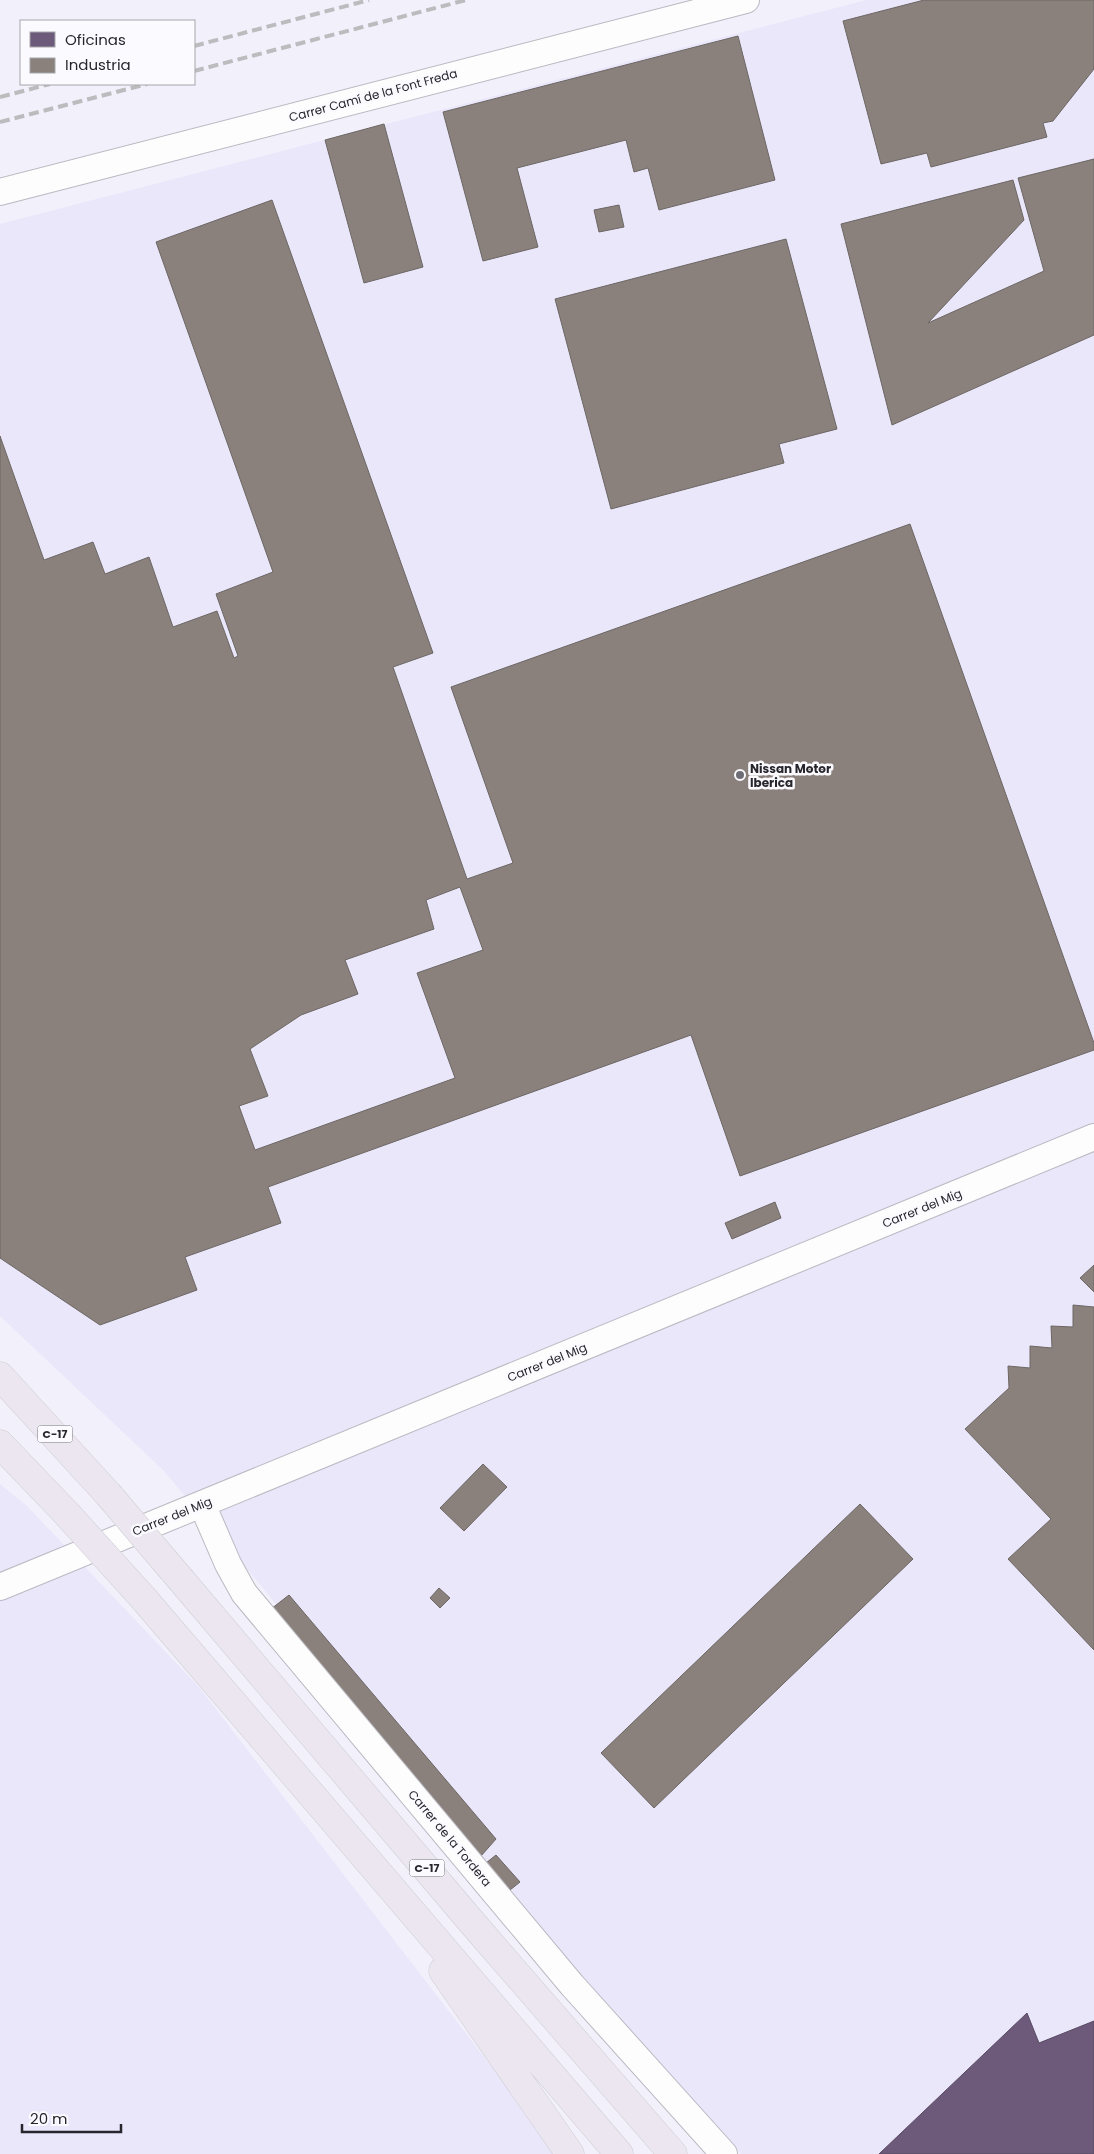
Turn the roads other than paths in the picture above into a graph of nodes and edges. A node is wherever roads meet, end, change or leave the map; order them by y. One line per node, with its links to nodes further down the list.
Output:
1 (746, 0): 2 (street, Carrer Camí de la Font Freda)
2 (0, 192)
3 (1094, 1137): 6 (street, Carrer del Mig)
4 (0, 1376): 11 (highway, C-17, bridge)
5 (0, 1444): 8 (highway, bridge)
6 (202, 1504): 7 (street, Carrer del Mig); 12 (street, Carrer de la Tordera)
7 (0, 1587)
8 (347, 1835): 9 (highway); 10 (highway)
9 (570, 2154)
10 (619, 2154)
11 (673, 2154)
12 (724, 2154)

